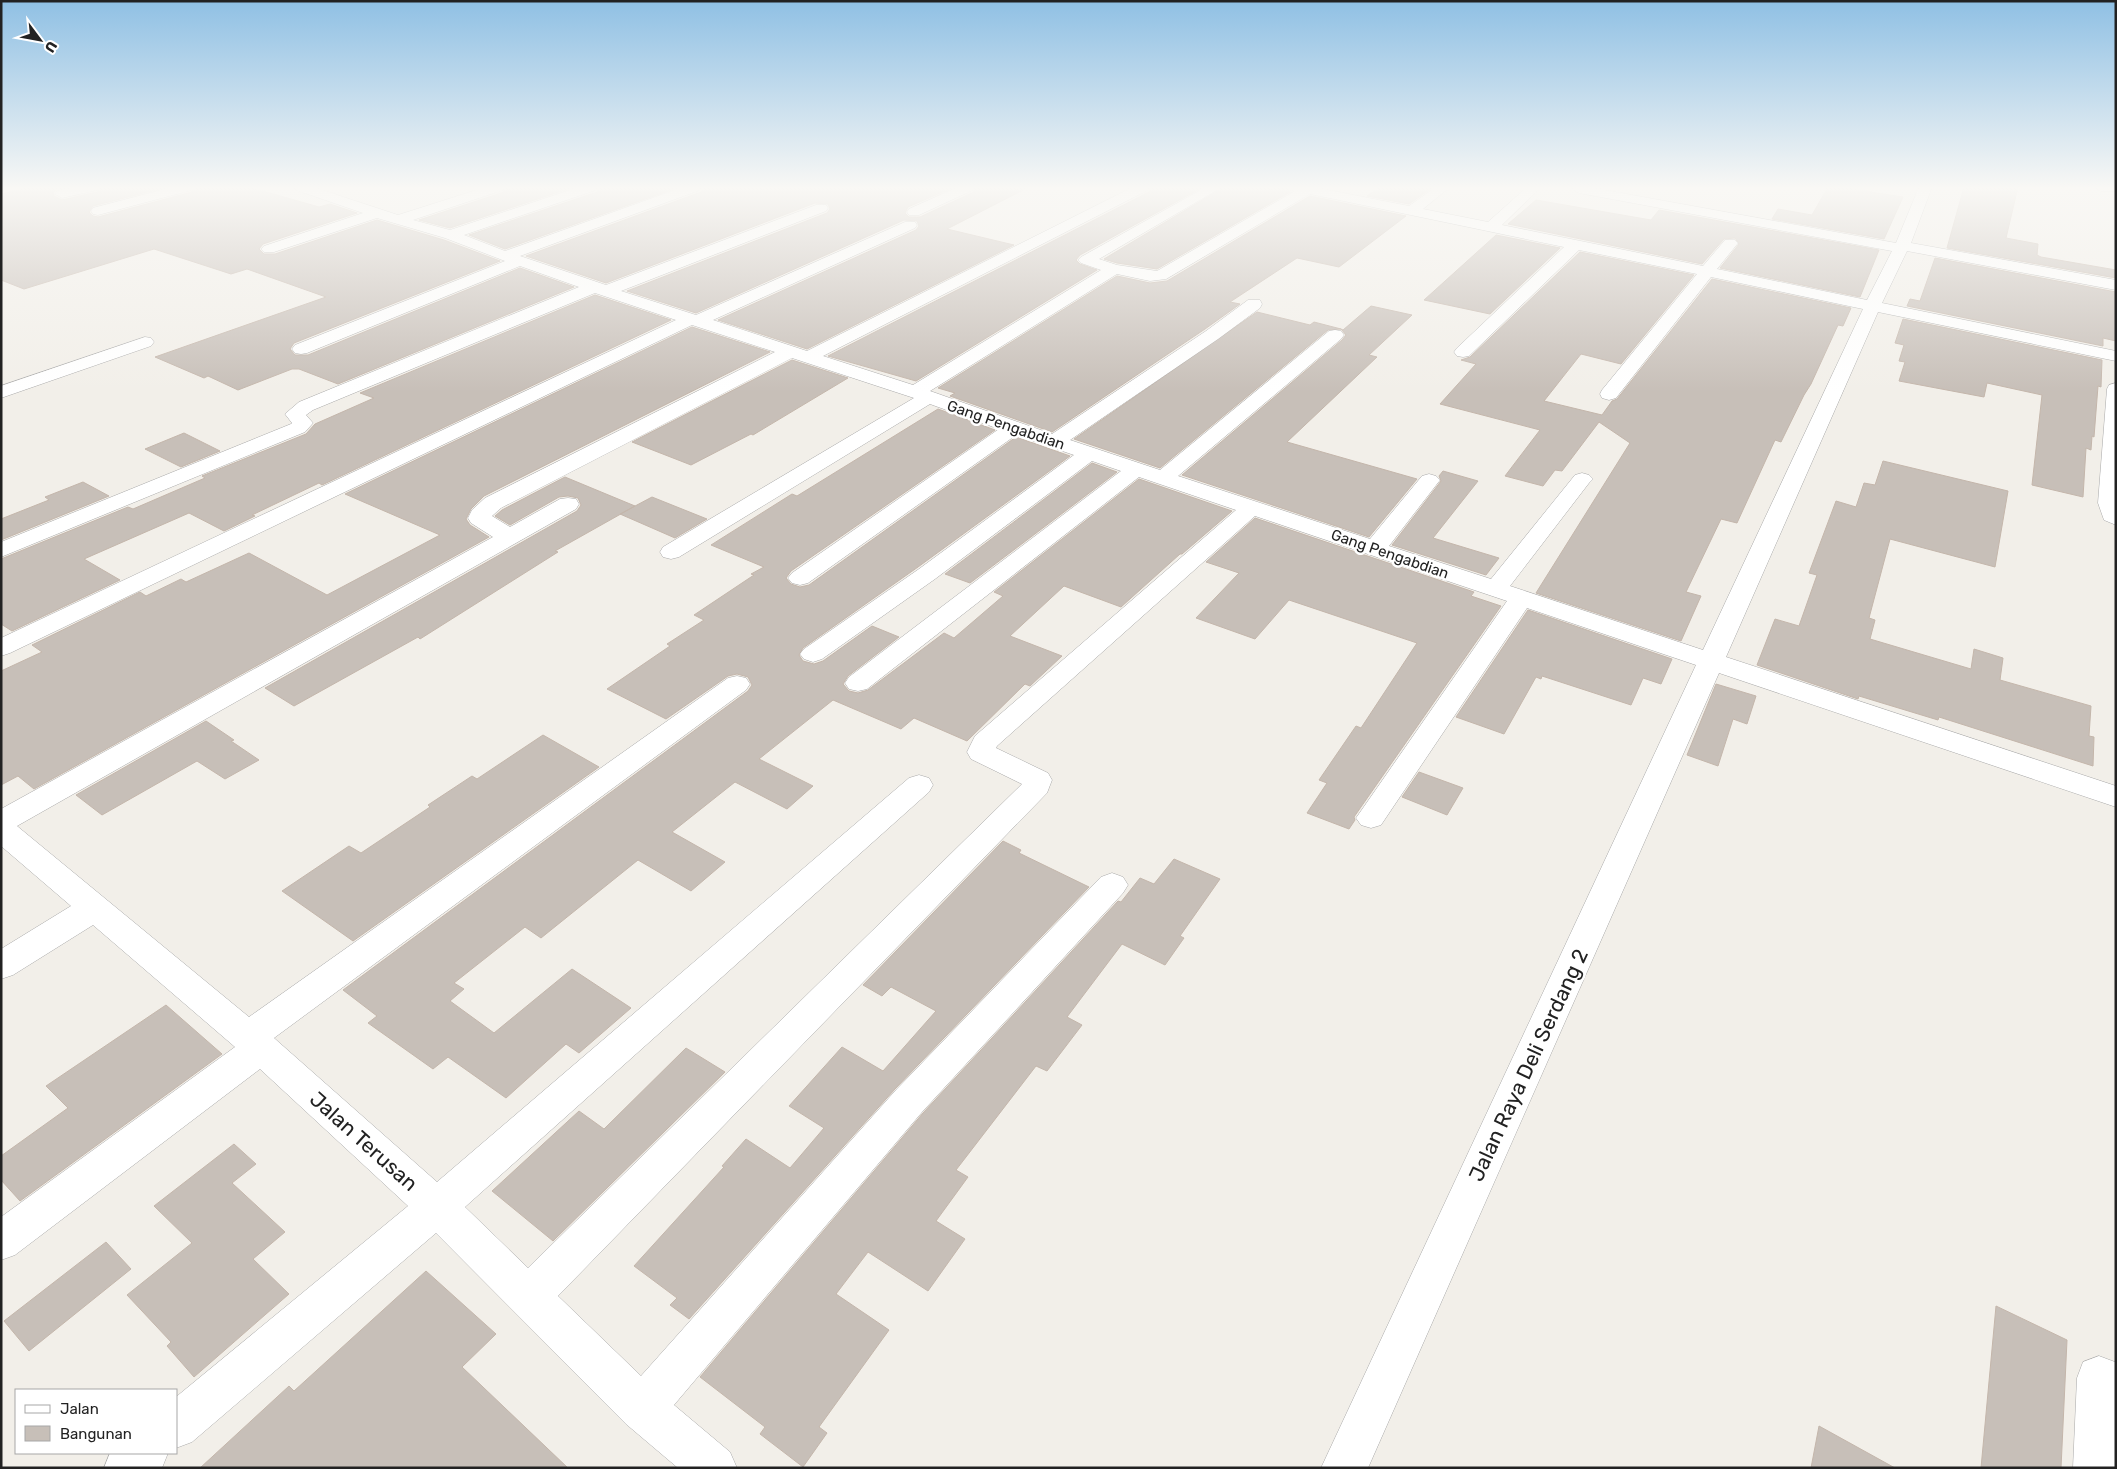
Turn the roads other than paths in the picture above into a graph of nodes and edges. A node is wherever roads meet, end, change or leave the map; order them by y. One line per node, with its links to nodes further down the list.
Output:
1 (503, 256): 13 (street, Gang Pengabdian)
2 (521, 256): 13 (street)
3 (691, 256): 17 (street)
4 (832, 256): 20 (street)
5 (1002, 256): 25 (street)
6 (1094, 256): 14 (street)
7 (1193, 256): 14 (street)
8 (1564, 256): 24 (street)
9 (1632, 256): 15 (street)
10 (1720, 256): 15 (street)
11 (1898, 256): 19 (street, Jalan Raya Deli Serdang 2)
12 (1950, 256): 16 (street)
13 (512, 259): 17 (street, Gang Pengabdian); 23 (street)
14 (1114, 269): 30 (street)
15 (1708, 271): 19 (street); 29 (street)
16 (2116, 285)
17 (600, 289): 20 (street, Gang Pengabdian); 43 (street)
18 (1254, 304): 32 (street)
19 (1873, 305): 26 (street); 50 (street, Jalan Raya Deli Serdang 2)
20 (694, 320): 25 (street, Gang Pengabdian); 48 (street)
21 (1335, 335): 35 (street)
22 (145, 342): 28 (street)
23 (301, 349)
24 (1463, 352)
25 (799, 354): 30 (street, Gang Pengabdian); 41 (street)
26 (2116, 356)
27 (2116, 388): 40 (street)
28 (1, 392)
29 (1609, 394)
30 (921, 395): 31 (street, Gang Pengabdian); 44 (street)
31 (1014, 428): 32 (street, Gang Pengabdian); 45 (street)
32 (1054, 442): 33 (street, Gang Pengabdian)
33 (1088, 453): 34 (street, Gang Pengabdian); 49 (street)
34 (1136, 469): 35 (street, Gang Pengabdian); 51 (street)
35 (1163, 478): 39 (street, Gang Pengabdian)
36 (1582, 479): 46 (street)
37 (1429, 480): 42 (street)
38 (568, 504): 41 (street)
39 (1251, 508): 42 (street, Gang Pengabdian); 64 (street)
40 (2116, 518)
41 (503, 539): 56 (street)
42 (1374, 549): 46 (street, Gang Pengabdian)
43 (1, 550)
44 (671, 552)
45 (800, 578)
46 (1495, 590): 47 (street, Gang Pengabdian)
47 (1521, 599): 50 (street, Gang Pengabdian); 55 (street)
48 (1, 648)
49 (813, 654)
50 (1712, 663): 54 (street, Gang Pengabdian); 71 (street, Jalan Raya Deli Serdang 2)
51 (858, 683)
52 (738, 684): 61 (street)
53 (919, 785): 62 (street)
54 (2116, 797)
55 (1371, 818)
56 (1, 822)
57 (1, 829): 59 (street, Jalan Terusan)
58 (1112, 885): 66 (street)
59 (94, 908): 60 (street); 61 (street, Jalan Terusan)
60 (1, 966)
61 (255, 1042): 62 (street, Jalan Terusan); 63 (street)
62 (437, 1207): 64 (street, Jalan Terusan); 67 (street)
63 (1, 1241)
64 (528, 1297): 66 (street, Jalan Terusan)
65 (2099, 1378): 72 (street)
66 (642, 1408): 70 (street, Jalan Terusan)
67 (178, 1424)
68 (144, 1454): 69 (street)
69 (127, 1468)
70 (714, 1468)
71 (1344, 1468)
72 (2096, 1468)

